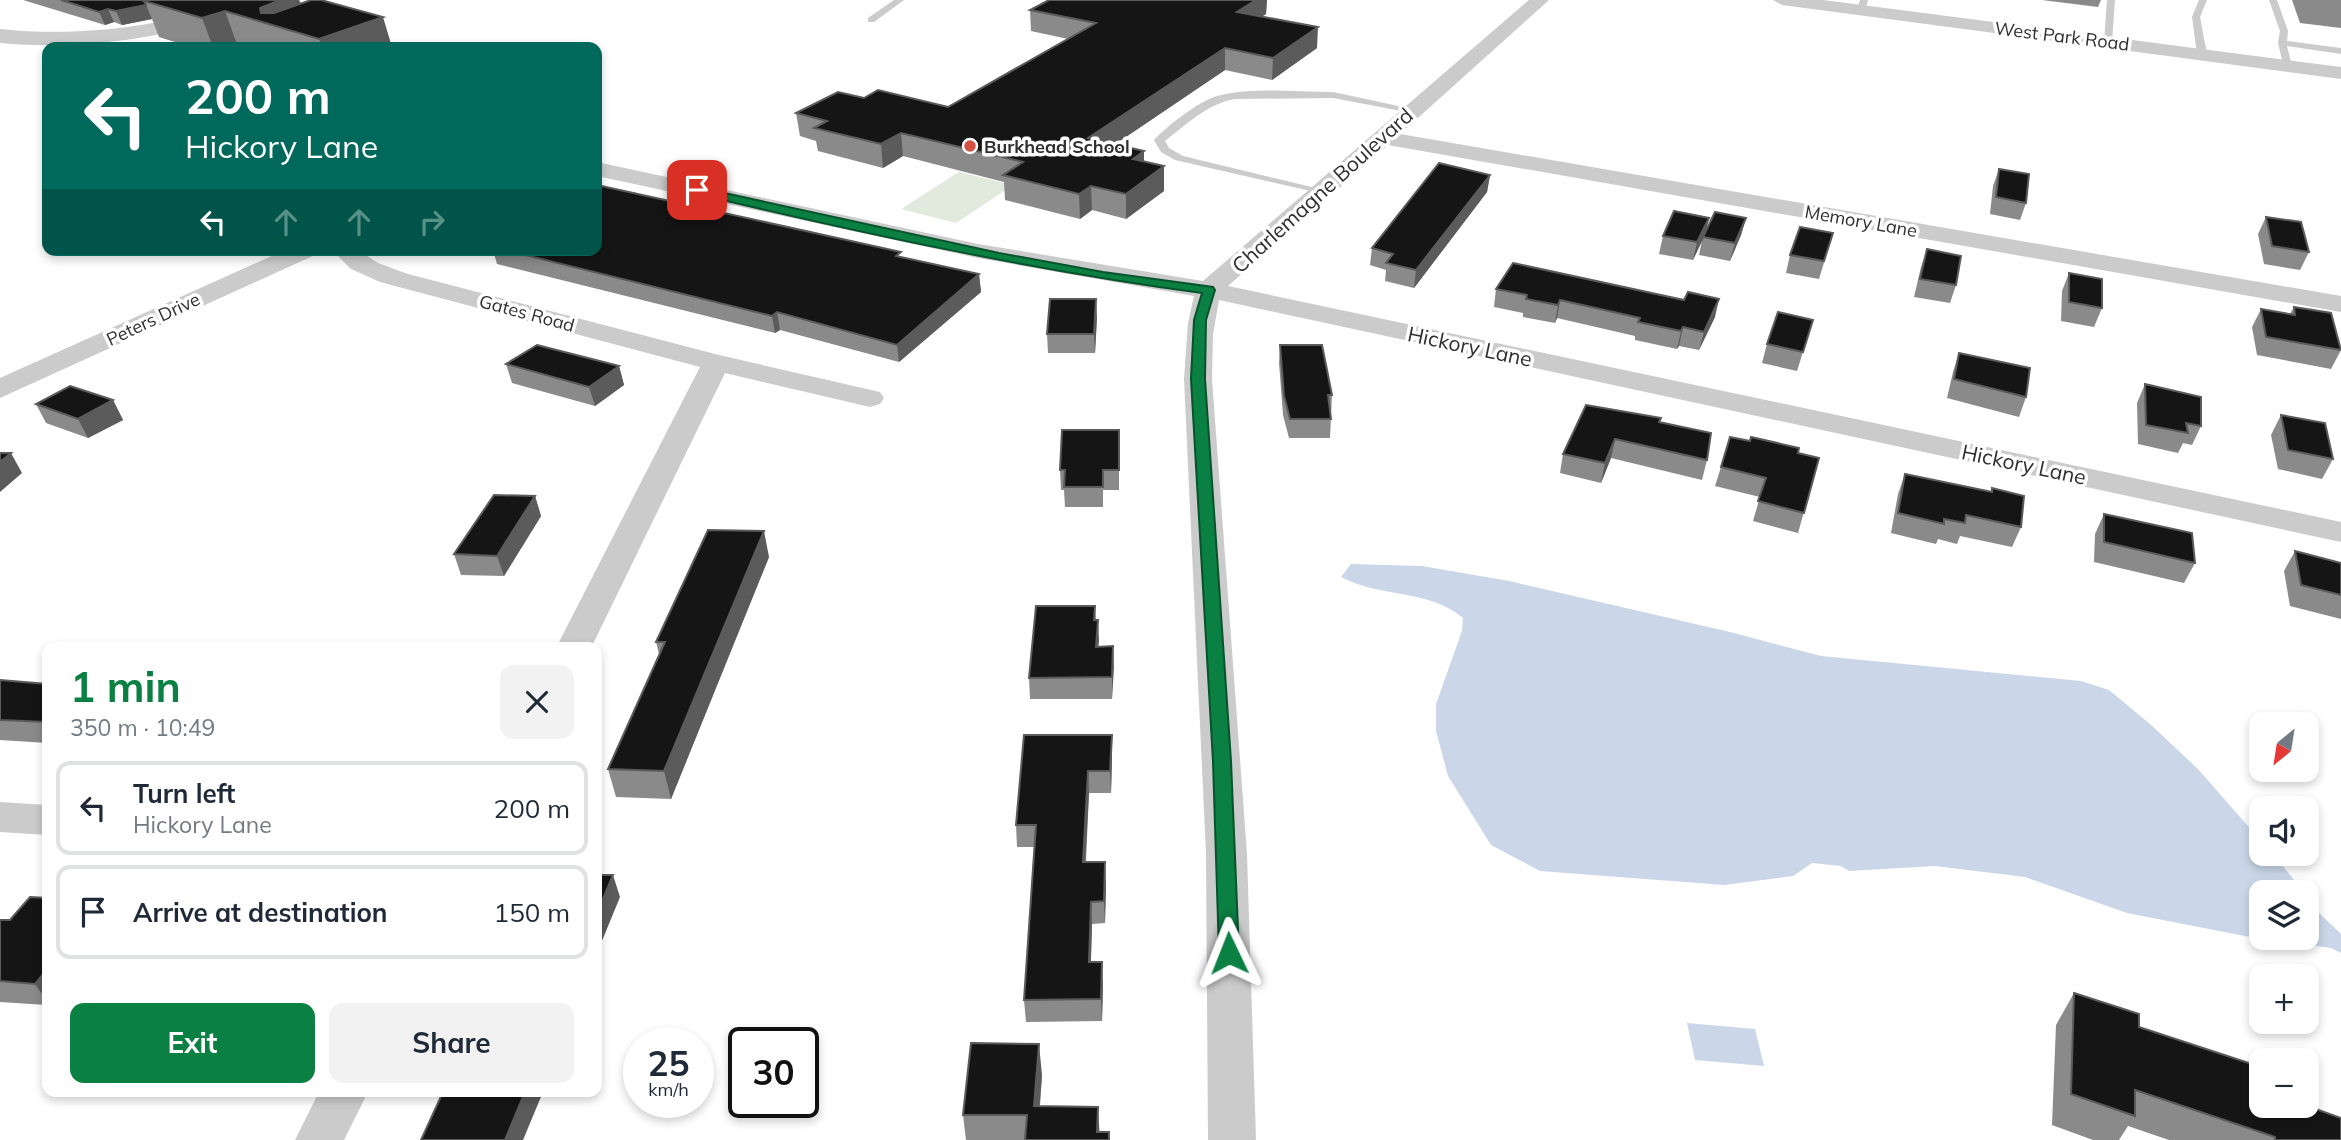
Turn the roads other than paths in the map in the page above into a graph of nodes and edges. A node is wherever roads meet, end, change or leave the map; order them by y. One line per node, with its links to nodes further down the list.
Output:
1 (900, 0): 9 (lane)
2 (1540, 0): 19 (street, Charlemagne Boulevard)
3 (1788, 0): 8 (street, West Park Road)
4 (2110, 0): 13 (lane)
5 (2203, 0): 16 (lane)
6 (2273, 0): 14 (lane)
7 (268, 5): 11 (street)
8 (1863, 5): 13 (street, West Park Road)
9 (871, 20)
10 (0, 36): 11 (street)
11 (77, 40): 12 (street)
12 (85, 42)
13 (2108, 42): 16 (street, West Park Road)
14 (2282, 43): 15 (lane); 17 (lane)
15 (2341, 51)
16 (2202, 54): 17 (street, West Park Road)
17 (2287, 66): 18 (street, West Park Road)
18 (2341, 73)
19 (1412, 110): 20 (street, Charlemagne Boulevard); 22 (lane)
20 (1381, 137): 22 (street, Charlemagne Boulevard); 26 (street, Memory Lane)
21 (602, 170): 25 (street, Hickory Lane)
22 (1320, 192): 25 (street, Charlemagne Boulevard)
23 (293, 256): 28 (street, Peters Drive)
24 (350, 256): 27 (street, Gates Road)
25 (1209, 290): 30 (street, Hickory Lane); 36 (street)
26 (2341, 304)
27 (716, 363): 29 (street, Gates Road); 31 (street)
28 (0, 389)
29 (870, 398)
30 (2341, 532)
31 (576, 642)
32 (0, 817): 33 (street)
33 (42, 820)
34 (341, 1097): 35 (street)
35 (319, 1140)
36 (1232, 1140)

